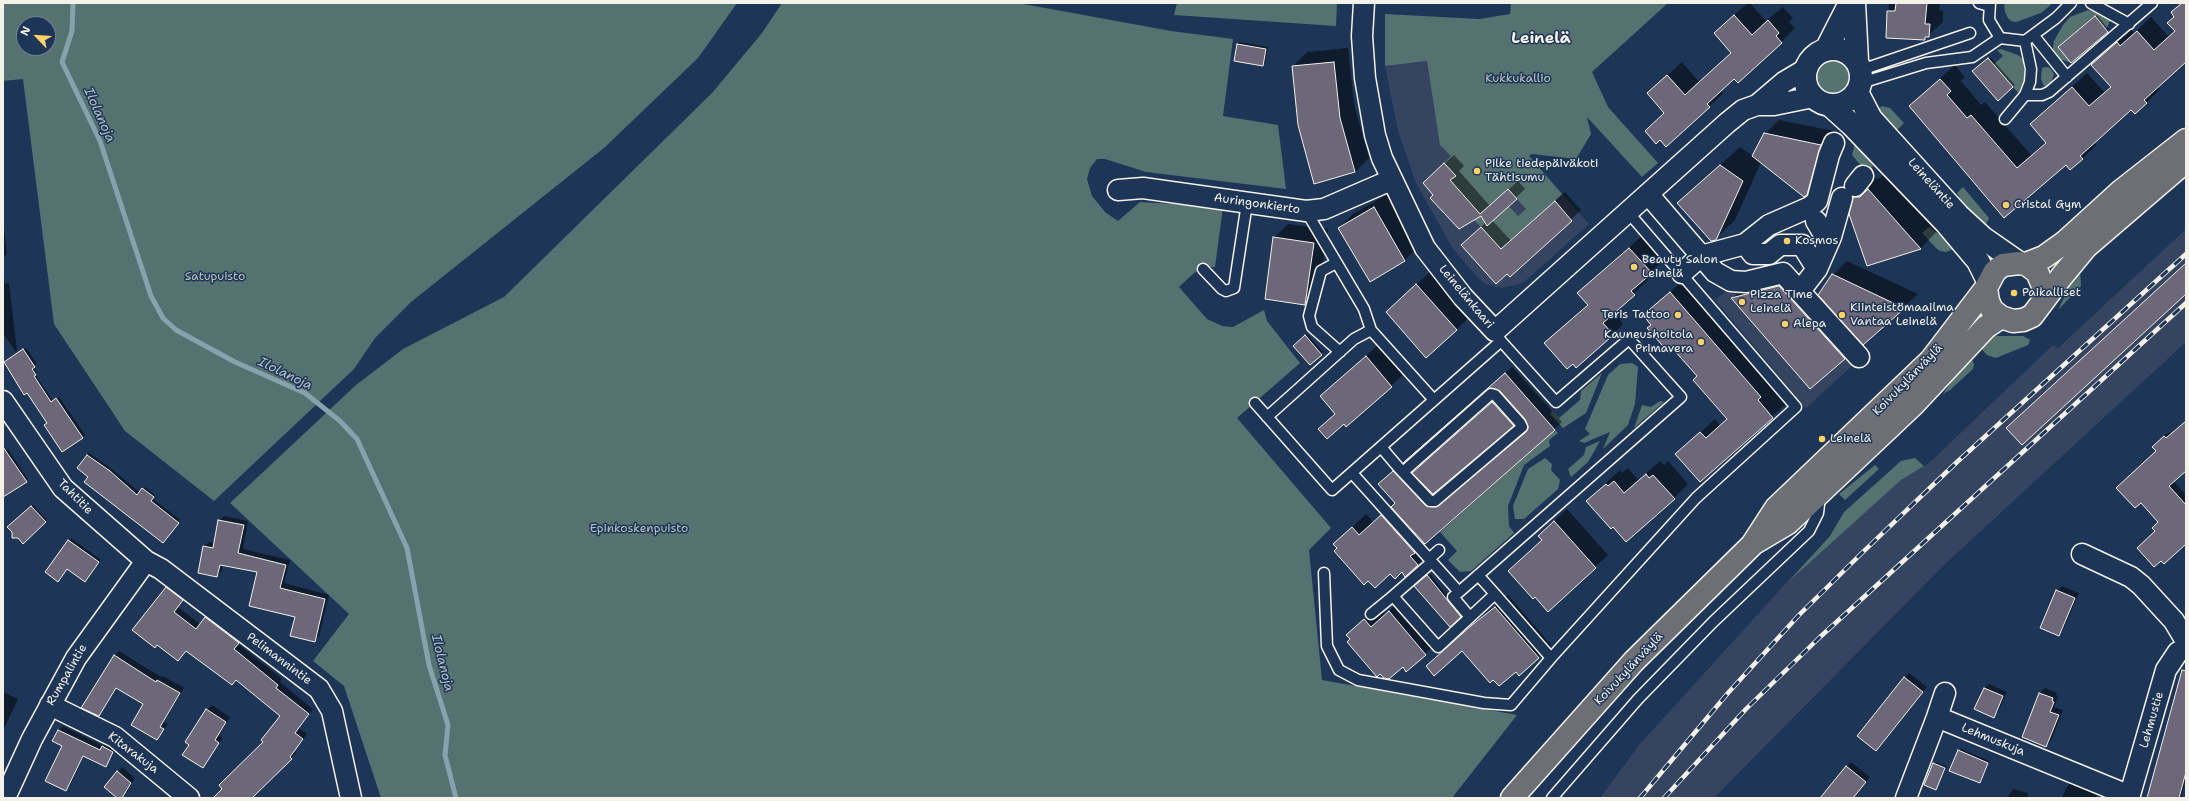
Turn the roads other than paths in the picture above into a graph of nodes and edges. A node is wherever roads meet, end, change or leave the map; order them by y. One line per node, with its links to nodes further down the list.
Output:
1 (1364, 3): 24 (street, Leinelänkaari)
2 (1850, 3): 13 (main road)
3 (1854, 3): 15 (main road, Leineläntie)
4 (1979, 3): 8 (lane)
5 (2071, 3): 12 (lane)
6 (2091, 3): 9 (lane)
7 (2151, 3): 9 (lane)
8 (1990, 4): 11 (lane)
9 (2129, 24): 16 (lane)
10 (1970, 33): 15 (lane)
11 (2000, 38): 12 (lane); 15 (lane)
12 (2029, 38): 16 (lane); 17 (lane)
13 (1826, 50): 14 (main road); 15 (main road)
14 (1806, 69): 18 (main road); 19 (street, Leinelänkaari)
15 (1859, 77): 18 (main road); 36 (main road, Leineläntie)
16 (2067, 77): 17 (lane)
17 (2025, 95): 20 (lane)
18 (1822, 102): 19 (street, Leinelänkaari); 41 (main road, Leineläntie)
19 (1757, 105): 27 (street, Leinelänkaari)
20 (2005, 119)
21 (2186, 140): 36 (main road, Koivukylänväylä)
22 (1834, 143): 31 (street)
23 (2186, 161): 43 (main road)
24 (1391, 180): 29 (street, Auringonkierto); 46 (street, Leinelänkaari)
25 (1853, 186): 32 (street)
26 (1118, 190): 28 (street, Auringonkierto)
27 (1648, 194): 30 (street, Leinelänkaari); 34 (street)
28 (1247, 203): 29 (street, Auringonkierto); 38 (lane)
29 (1306, 211): 35 (lane)
30 (1628, 212): 39 (lane); 46 (street, Leinelänkaari)
31 (1813, 214): 32 (street); 33 (street)
32 (1831, 237): 37 (street)
33 (1749, 249): 34 (street); 37 (street); 40 (street)
34 (1701, 256): 39 (street); 40 (street)
35 (1336, 263): 45 (lane); 47 (lane)
36 (2022, 264): 41 (main road, Koivukylänväylä); 43 (main road)
37 (1816, 269): 42 (street)
38 (1202, 270)
39 (1682, 273): 71 (lane)
40 (1746, 282): 42 (street)
41 (1987, 284): 44 (main road); 57 (main road, Koivukylänväylä)
42 (1800, 291): 48 (street)
43 (2044, 298): 44 (main road)
44 (2001, 318): 56 (main road, Koivukylänväylä)
45 (1372, 330): 47 (lane); 49 (lane)
46 (1498, 336): 49 (lane); 63 (lane)
47 (1340, 352): 52 (lane)
48 (1859, 357)
49 (1434, 400): 53 (lane)
50 (3, 401): 60 (street, Tahtitie)
51 (1255, 403): 52 (lane)
52 (1267, 417): 55 (lane)
53 (1381, 447): 54 (lane); 55 (lane)
54 (1403, 472): 54 (lane)
55 (1352, 473): 61 (lane)
56 (1820, 492): 57 (main road, Koivukylänväylä); 80 (lane)
57 (1752, 545): 79 (main road, Koivukylänväylä)
58 (1440, 550): 61 (lane)
59 (2082, 554): 69 (street)
60 (146, 561): 73 (street, Rumpalintie); 78 (street, Pelimannintie)
61 (1430, 561): 64 (lane); 66 (lane)
62 (1324, 573): 71 (lane)
63 (1478, 575): 64 (lane); 65 (lane)
64 (1459, 592): 68 (lane)
65 (1495, 594): 68 (lane); 71 (lane)
66 (1392, 596): 67 (lane); 68 (lane)
67 (1371, 614)
68 (1469, 616)
69 (2186, 641)
70 (2186, 649): 75 (street, Lehmustie)
71 (1551, 658)
72 (1945, 693): 74 (street)
73 (50, 705): 76 (street, Rumpalintie); 77 (street, Kitarakuja)
74 (1937, 717): 75 (street, Lehmuskuja); 81 (street)
75 (2130, 797)
76 (5, 798)
77 (189, 798)
78 (351, 798)
79 (1512, 798)
80 (1552, 798)
81 (1906, 798)

